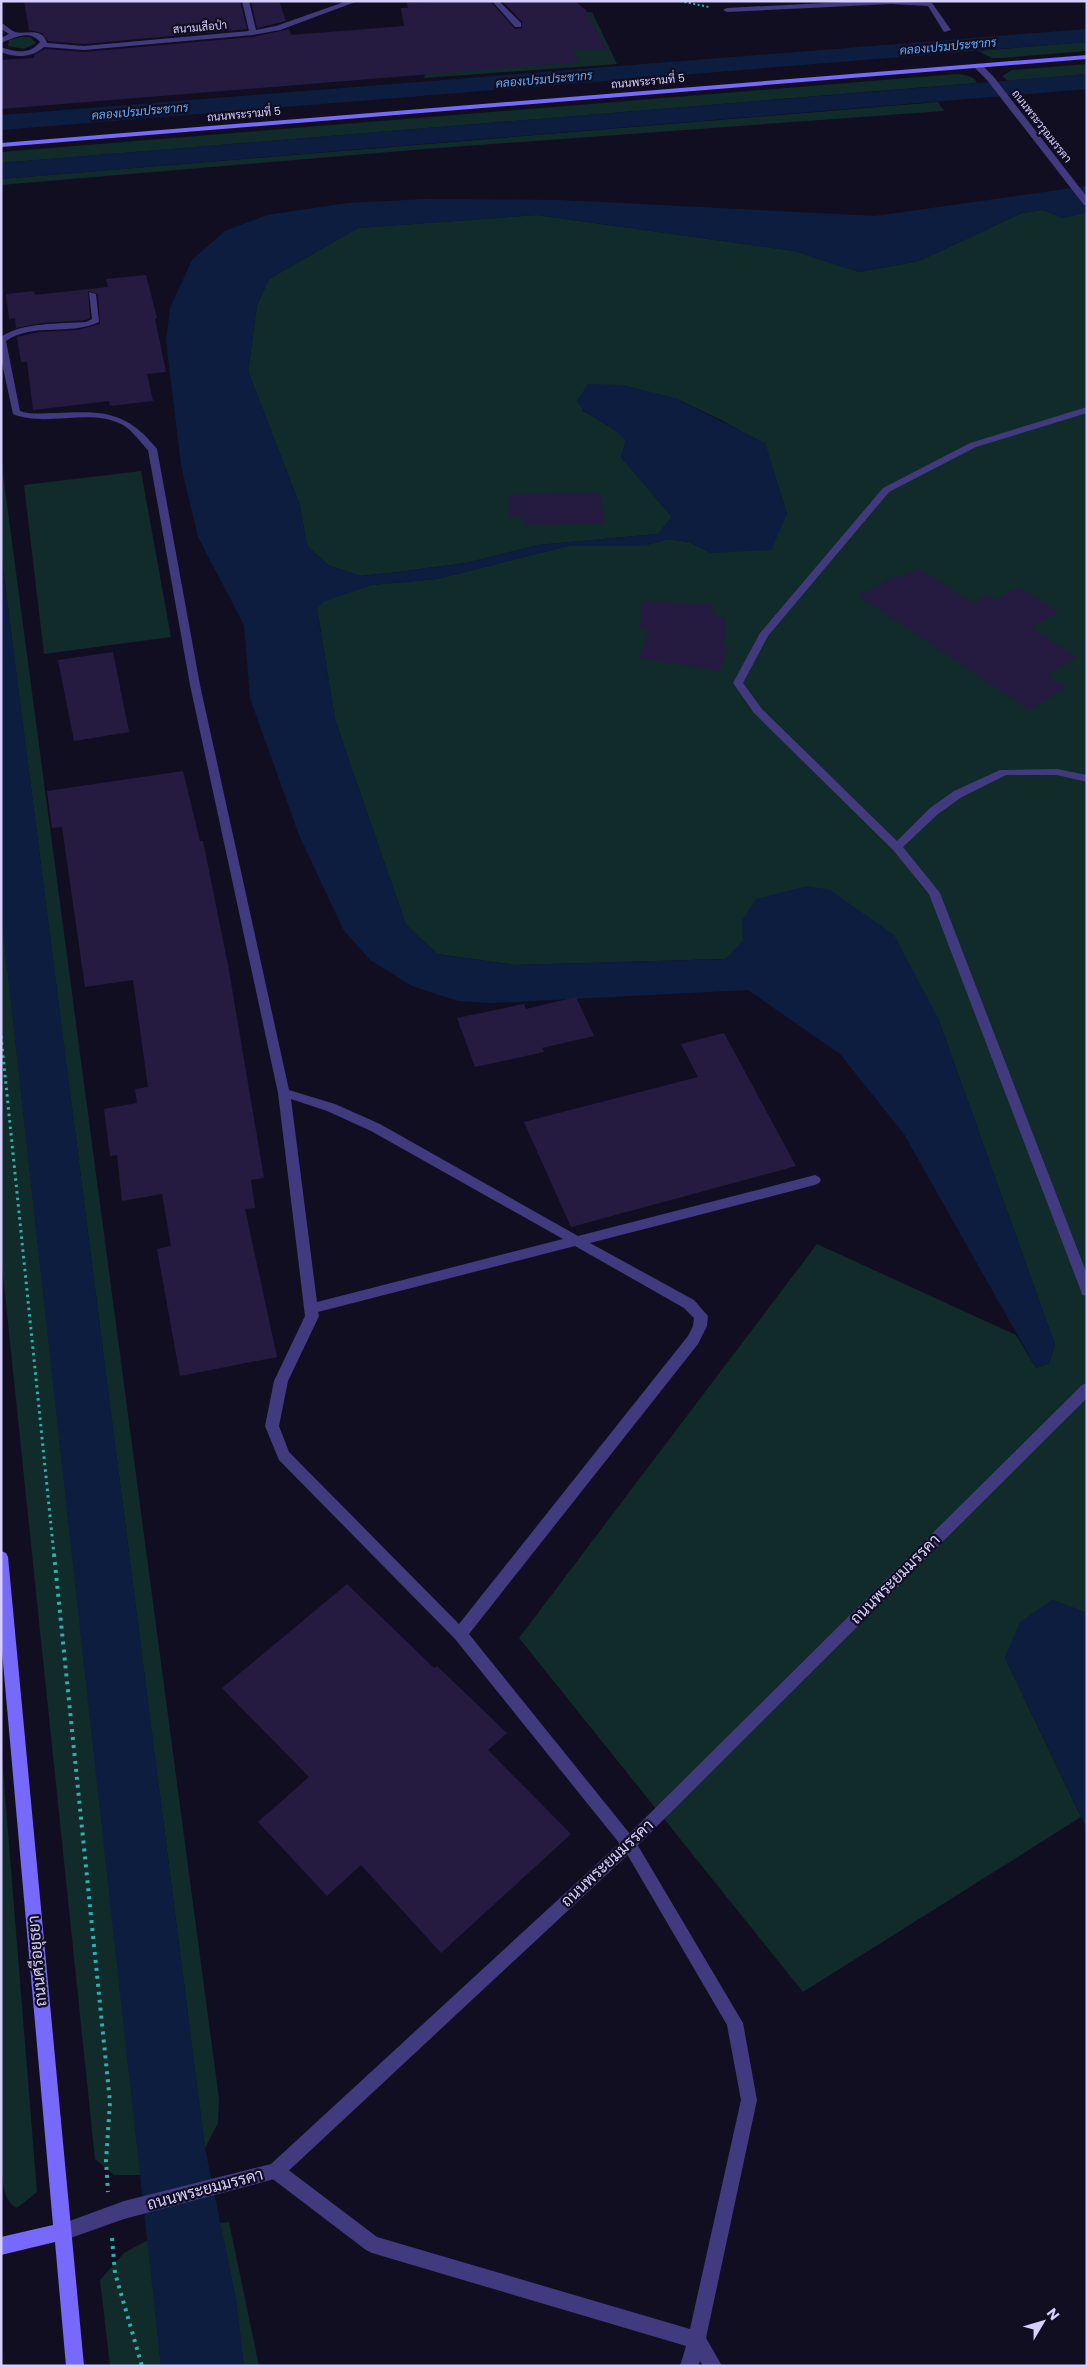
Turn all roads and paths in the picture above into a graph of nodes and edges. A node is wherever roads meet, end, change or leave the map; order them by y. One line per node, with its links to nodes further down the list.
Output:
1 (245, 1): 9 (street)
2 (356, 1): 9 (street, สนามเสือป่า)
3 (495, 1): 7 (street)
4 (680, 1): 5 (path)
5 (727, 10): 8 (street)
6 (1, 25): 10 (street)
7 (518, 25)
8 (947, 30)
9 (253, 33): 12 (street, สนามเสือป่า)
10 (15, 35): 11 (street); 12 (street)
11 (1, 41)
12 (43, 45): 13 (street)
13 (2, 51)
14 (1087, 57): 15 (main road, ถนนพระรามที่ 5)
15 (978, 66): 16 (main road, ถนนพระรามที่ 5); 17 (street, ถนนพระวรุณมรรคา)
16 (1, 145)
17 (1087, 204)
18 (92, 294): 23 (street)
19 (1087, 410): 21 (street)
20 (1087, 779): 21 (street)
21 (897, 847): 26 (street)
22 (1, 1036): 32 (path)
23 (284, 1093): 25 (street); 27 (street)
24 (815, 1180): 25 (street)
25 (578, 1241): 27 (street); 30 (street)
26 (1087, 1291)
27 (311, 1309): 30 (street)
28 (1087, 1389): 31 (street, ถนนพระยมมรรคา)
29 (1, 1557): 34 (main road, ถนนศรีอยุธยา)
30 (460, 1634): 31 (street)
31 (629, 1844): 33 (street, ถนนพระยมมรรคา); 37 (street)
32 (106, 2161)
33 (276, 2171): 34 (street, ถนนพระยมมรรคา); 37 (street)
34 (62, 2232): 35 (main road); 38 (main road, ถนนศรีอยุธยา)
35 (1, 2246)
36 (115, 2273): 39 (path)
37 (697, 2340): 40 (street); 41 (street)
38 (75, 2366)
39 (142, 2366)
40 (689, 2366)
41 (713, 2366)

